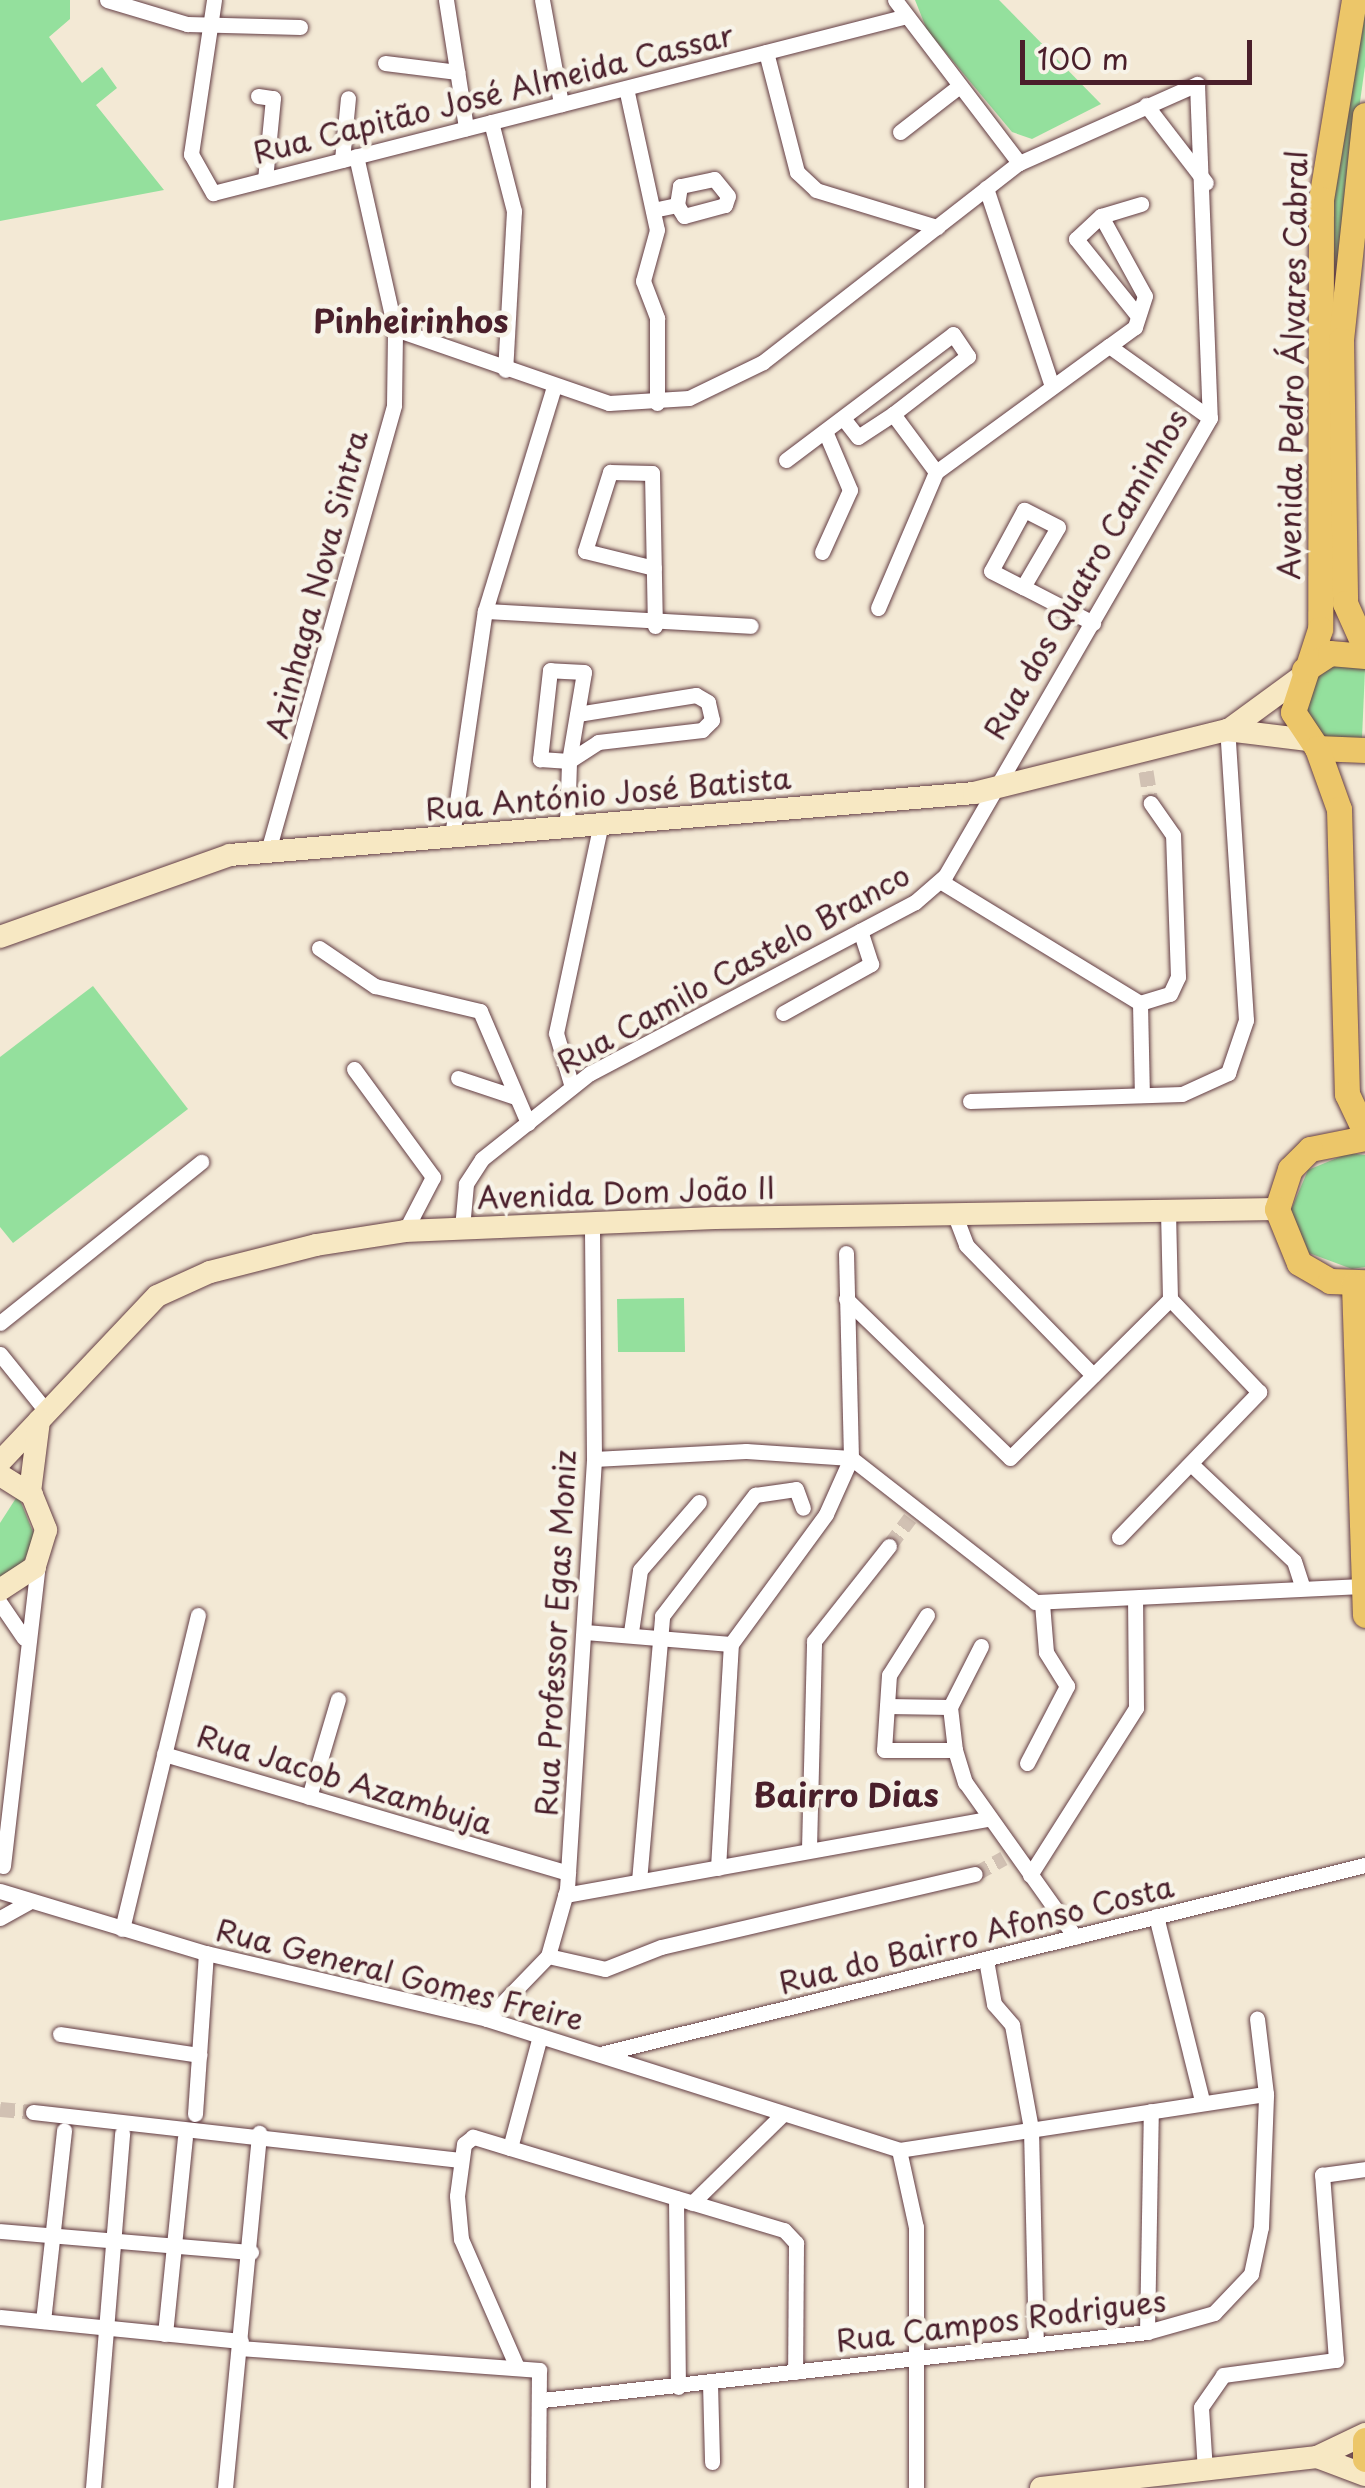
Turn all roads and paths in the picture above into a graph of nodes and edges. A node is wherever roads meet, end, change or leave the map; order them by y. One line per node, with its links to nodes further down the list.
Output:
1 (107, 0): 8 (street)
2 (214, 0): 8 (street)
3 (446, 0): 12 (street)
4 (542, 0): 17 (street)
5 (896, 0): 7 (street)
6 (1354, 0): 55 (main road, Avenida Pedro Álvares Cabral)
7 (903, 18): 10 (street, Rua Capitão José Almeida Cassar); 13 (street)
8 (210, 21): 9 (street); 25 (street, Rua Capitão José Almeida Cassar)
9 (300, 27)
10 (766, 52): 14 (street, Rua Capitão José Almeida Cassar); 32 (street)
11 (385, 63): 12 (street)
12 (457, 72): 21 (street)
13 (958, 87): 22 (street); 24 (street)
14 (626, 88): 17 (street, Rua Capitão José Almeida Cassar); 30 (street)
15 (258, 96): 25 (street)
16 (348, 98): 23 (street, Azinhaga Nova Sintra)
17 (561, 104): 20 (street, Rua Capitão José Almeida Cassar)
18 (1146, 105): 24 (street); 26 (street); 26 (street, Rua dos Quatro Caminhos)
19 (1365, 115): 54 (main road, Avenida Pedro Álvares Cabral)
20 (491, 122): 21 (street, Rua Capitão José Almeida Cassar); 36 (street)
21 (466, 128): 23 (street, Rua Capitão José Almeida Cassar)
22 (900, 132)
23 (349, 158): 25 (street, Rua Capitão José Almeida Cassar); 34 (street, Azinhaga Nova Sintra)
24 (1019, 163): 27 (street)
25 (265, 179)
26 (1206, 183): 42 (street, Rua dos Quatro Caminhos)
27 (986, 188): 32 (street); 37 (street)
28 (1141, 204): 31 (street)
29 (677, 206): 30 (street)
30 (653, 210): 39 (street)
31 (1101, 216): 33 (street); 33 (street)
32 (936, 227): 39 (street)
33 (1138, 316): 35 (street)
34 (395, 329): 36 (street); 67 (street, Azinhaga Nova Sintra)
35 (1109, 346): 37 (street); 42 (street)
36 (505, 370): 38 (street)
37 (1052, 386): 45 (street)
38 (553, 390): 39 (street); 50 (street)
39 (658, 403)
40 (894, 414): 41 (street); 41 (street); 45 (street)
41 (842, 418): 43 (street)
42 (1210, 418): 51 (street, Rua dos Quatro Caminhos)
43 (825, 431): 44 (street); 46 (street)
44 (786, 460)
45 (936, 472): 49 (street)
46 (822, 552)
47 (654, 568): 47 (street); 52 (street)
48 (1022, 587): 48 (street); 51 (street)
49 (878, 608)
50 (486, 611): 52 (street); 66 (street)
51 (1093, 623): 61 (street, Rua dos Quatro Caminhos)
52 (655, 626): 53 (street)
53 (750, 626)
54 (1365, 652): 55 (main road, Avenida Pedro Álvares Cabral)
55 (1301, 675): 57 (main road, Rua António José Batista); 58 (main road, Avenida Pedro Álvares Cabral)
56 (578, 714): 60 (street); 60 (street); 60 (street)
57 (1227, 730): 58 (main road, Rua António José Batista); 61 (main road, Rua António José Batista); 78 (street)
58 (1313, 744): 59 (main road, Avenida Pedro Álvares Cabral); 63 (main road, Avenida Pedro Álvares Cabral)
59 (1365, 753): 63 (main road, Avenida Pedro Álvares Cabral)
60 (569, 761): 65 (street)
61 (992, 790): 64 (main road, Rua António José Batista); 68 (street, Rua Camilo Castelo Branco)
62 (1151, 803): 72 (street)
63 (1339, 809): 77 (main road, Avenida Pedro Álvares Cabral)
64 (601, 823): 65 (main road, Rua António José Batista); 76 (street)
65 (567, 826): 66 (main road, Rua António José Batista)
66 (452, 836): 67 (main road, Rua António José Batista)
67 (268, 850): 70 (main road, Rua António José Batista)
68 (940, 882): 69 (street, Rua Camilo Castelo Branco); 72 (street)
69 (860, 931): 73 (street); 76 (street, Rua Camilo Castelo Branco)
70 (0, 937)
71 (319, 948): 79 (street)
72 (1140, 1003): 78 (street)
73 (782, 1013)
74 (354, 1069): 90 (street)
75 (458, 1078): 79 (street)
76 (572, 1087): 81 (street, Rua Camilo Castelo Branco)
77 (1347, 1094): 82 (main road, Avenida Pedro Álvares Cabral); 83 (main road, Avenida Pedro Álvares Cabral)
78 (1142, 1095): 80 (street)
79 (515, 1096): 81 (street)
80 (970, 1101)
81 (528, 1123): 89 (street, Rua Camilo Castelo Branco)
82 (1365, 1135): 83 (main road)
83 (1323, 1142): 85 (main road, Avenida Pedro Álvares Cabral)
84 (201, 1162): 95 (street)
85 (1278, 1209): 86 (main road, Avenida Dom João II); 92 (main road)
86 (1168, 1210): 87 (main road, Avenida Dom João II); 94 (street)
87 (954, 1213): 88 (main road, Avenida Dom João II); 97 (street)
88 (592, 1223): 89 (main road, Avenida Dom João II); 100 (street, Rua Professor Egas Moniz)
89 (462, 1228): 90 (main road, Avenida Dom João II)
90 (405, 1231): 98 (main road, Avenida Dom João II)
91 (846, 1253): 93 (street)
92 (1359, 1283): 110 (main road)
93 (846, 1299): 97 (street); 99 (street)
94 (1170, 1299): 97 (street); 102 (street)
95 (0, 1323)
96 (0, 1354): 98 (street)
97 (1094, 1375)
98 (43, 1415): 101 (main road, Avenida Dom João II); 104 (main road)
99 (851, 1458): 100 (street); 115 (street); 122 (street)
100 (594, 1459): 119 (street, Rua Professor Egas Moniz)
101 (0, 1462)
102 (1191, 1464): 107 (street); 111 (street)
103 (0, 1475): 104 (main road)
104 (30, 1492): 109 (main road)
105 (699, 1502): 120 (street)
106 (803, 1508): 121 (street)
107 (1119, 1537)
108 (888, 1546): 134 (street)
109 (40, 1557): 112 (main road); 124 (street)
110 (1364, 1586): 111 (street); 118 (main road)
111 (1303, 1588): 113 (street)
112 (0, 1590)
113 (1134, 1598): 115 (street); 139 (street)
114 (0, 1603): 124 (street)
115 (1042, 1603): 130 (street)
116 (198, 1615): 129 (street)
117 (927, 1615): 126 (street)
118 (1365, 1615)
119 (585, 1632): 120 (street); 141 (street, Rua Professor Egas Moniz)
120 (631, 1632): 121 (street)
121 (661, 1637): 122 (street); 140 (street)
122 (731, 1644): 137 (street)
123 (981, 1646): 127 (street)
124 (28, 1651): 132 (street)
125 (338, 1698): 131 (street)
126 (887, 1706): 127 (street); 128 (street)
127 (950, 1706): 128 (street)
128 (954, 1750): 133 (street)
129 (164, 1754): 131 (street, Rua Jacob Azambuja); 146 (street)
130 (1027, 1763)
131 (309, 1797): 141 (street, Rua Jacob Azambuja)
132 (3, 1803): 135 (street)
133 (990, 1819): 134 (street); 139 (street)
134 (809, 1850): 137 (street)
135 (2, 1863): 142 (street)
136 (1365, 1865): 144 (street, Rua do Bairro Afonso Costa)
137 (718, 1868): 140 (street)
138 (976, 1874): 149 (street)
139 (1030, 1876): 147 (street)
140 (639, 1882): 141 (street)
141 (567, 1885): 149 (street, Rua Professor Egas Moniz)
142 (0, 1888): 143 (street, Rua General Gomes Freire)
143 (31, 1901): 145 (street); 146 (street, Rua General Gomes Freire)
144 (1156, 1916): 147 (street, Rua do Bairro Afonso Costa); 160 (street)
145 (0, 1918)
146 (122, 1928): 148 (street, Rua General Gomes Freire)
147 (1075, 1936): 150 (street, Rua do Bairro Afonso Costa)
148 (206, 1953): 151 (street, Rua General Gomes Freire); 157 (street)
149 (548, 1956): 151 (street, Rua Professor Egas Moniz)
150 (986, 1960): 155 (street, Rua do Bairro Afonso Costa); 166 (street)
151 (488, 2019): 154 (street, Rua General Gomes Freire)
152 (1257, 2019): 159 (street, Rua Campos Rodrigues)
153 (60, 2034): 157 (street)
154 (540, 2036): 156 (street, Rua General Gomes Freire); 170 (street)
155 (647, 2047): 156 (street, Rua do Bairro Afonso Costa); 158 (street)
156 (600, 2053): 158 (street, Rua General Gomes Freire)
157 (199, 2055): 163 (street)
158 (647, 2070): 164 (street, Rua General Gomes Freire)
159 (1266, 2094): 160 (street); 183 (street, Rua Campos Rodrigues)
160 (1202, 2100): 161 (street)
161 (1150, 2111): 166 (street); 183 (street)
162 (33, 2112): 168 (street)
163 (195, 2114)
164 (782, 2115): 171 (street, Rua General Gomes Freire); 174 (street)
165 (64, 2130): 176 (street)
166 (1031, 2130): 171 (street); 186 (street)
167 (122, 2133): 177 (street)
168 (259, 2133): 172 (street); 179 (street)
169 (185, 2138): 178 (street)
170 (510, 2148): 172 (street); 174 (street)
171 (899, 2150): 187 (street)
172 (460, 2160): 188 (street)
173 (1365, 2169): 198 (street)
174 (684, 2200): 189 (street); 191 (street)
175 (0, 2231): 176 (street)
176 (53, 2236): 177 (street); 181 (street)
177 (113, 2241): 178 (street); 182 (street)
178 (174, 2245): 179 (street); 184 (street)
179 (250, 2252): 185 (street)
180 (0, 2317): 181 (street)
181 (43, 2321): 182 (street)
182 (107, 2328): 184 (street); 199 (street)
183 (1147, 2332): 186 (street, Rua Campos Rodrigues)
184 (165, 2334): 185 (street)
185 (241, 2344): 188 (street); 200 (street)
186 (1036, 2344): 187 (street, Rua Campos Rodrigues)
187 (917, 2357): 189 (street, Rua Campos Rodrigues); 202 (street)
188 (516, 2365): 192 (street)
189 (795, 2372): 190 (street, Rua Campos Rodrigues)
190 (710, 2383): 191 (street, Rua Campos Rodrigues); 196 (street)
191 (678, 2387): 192 (street, Rua Campos Rodrigues)
192 (543, 2400): 201 (street)
193 (1365, 2437): 194 (main road); 195 (main road)
194 (1317, 2457): 197 (main road); 198 (main road)
195 (1365, 2459)
196 (712, 2462)
197 (1365, 2475)
198 (1195, 2477): 203 (main road)
199 (93, 2488)
200 (226, 2488)
201 (538, 2488)
202 (916, 2488)
203 (1041, 2488)

